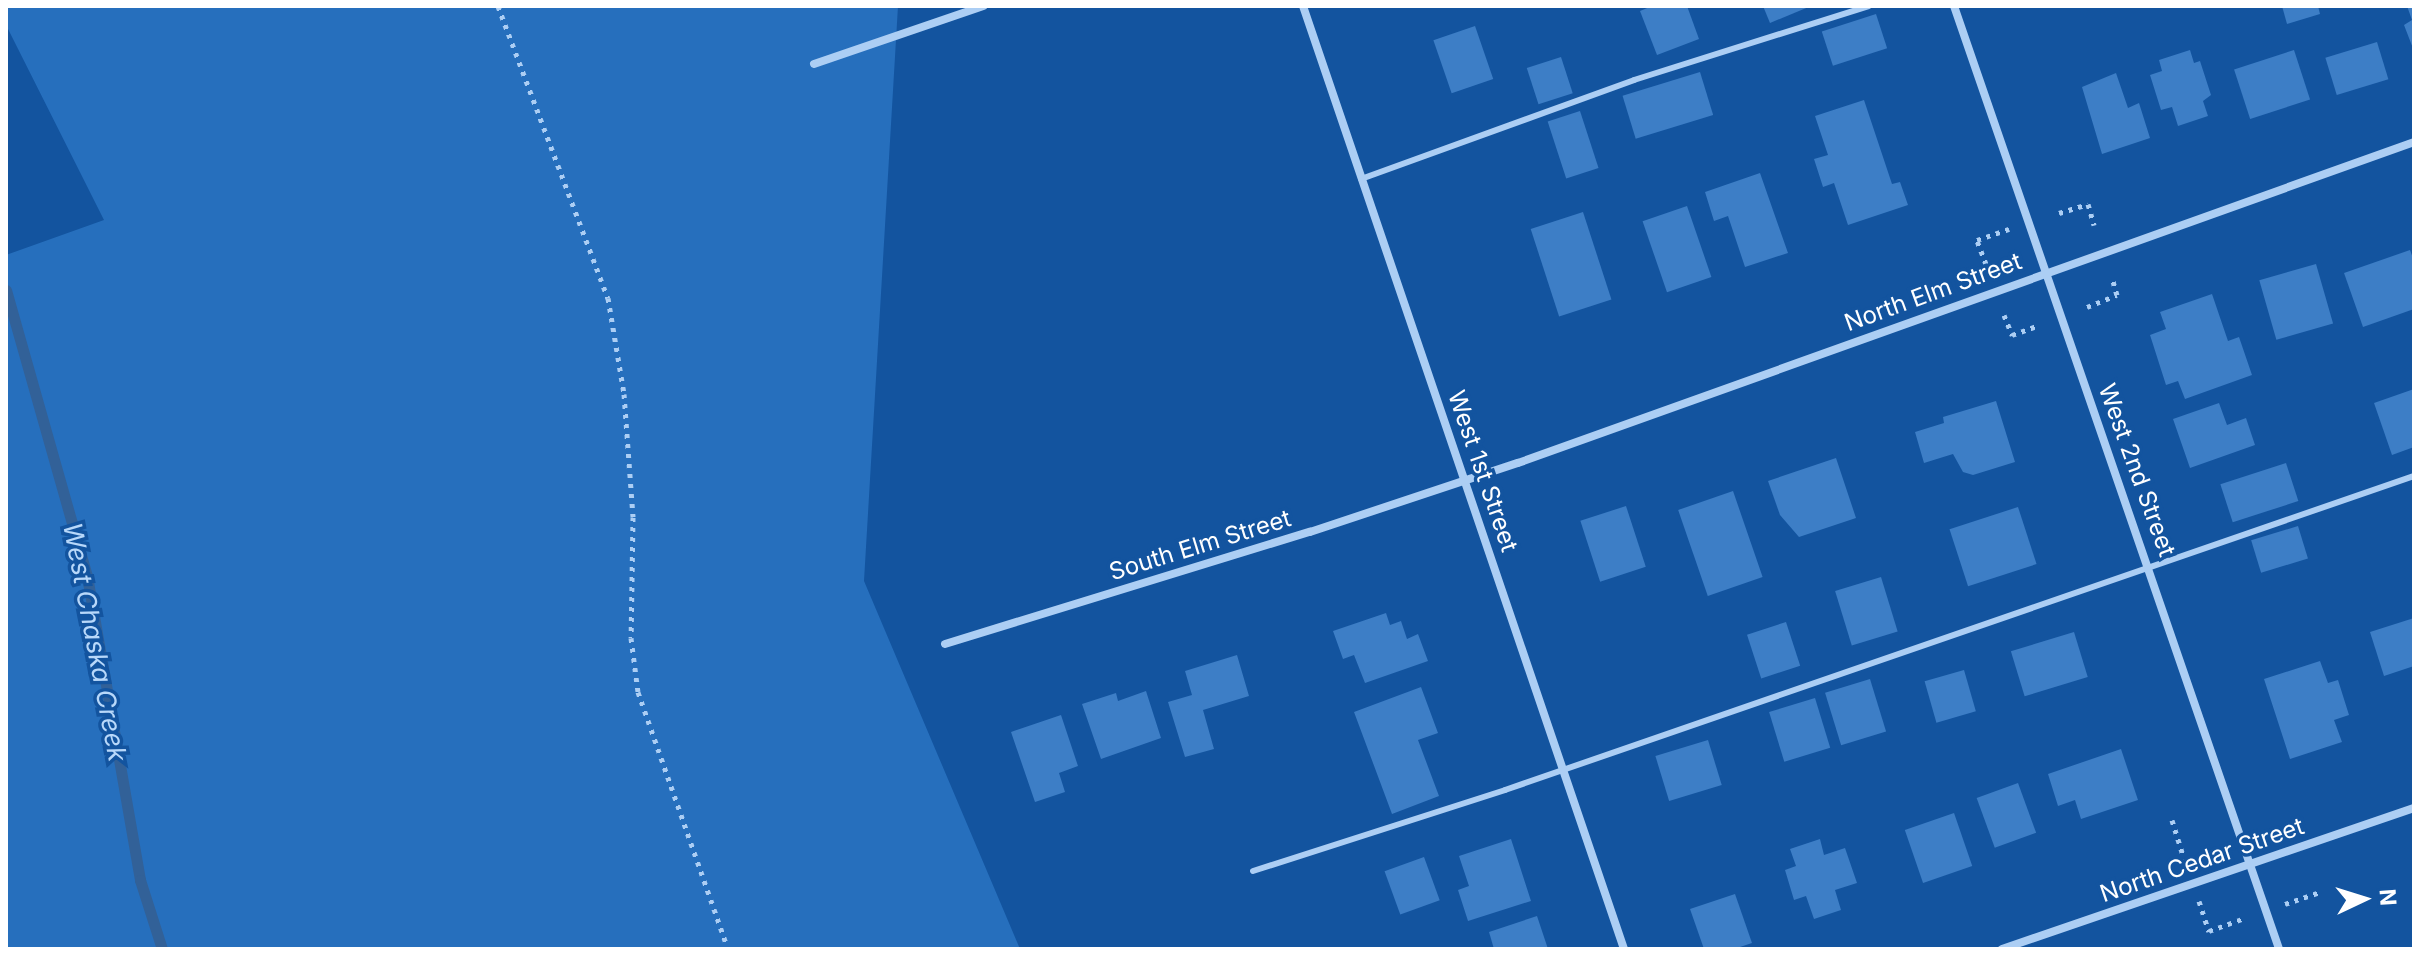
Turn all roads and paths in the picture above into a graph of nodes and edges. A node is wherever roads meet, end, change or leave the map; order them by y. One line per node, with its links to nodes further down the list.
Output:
1 (498, 6): 26 (path)
2 (983, 6): 6 (street)
3 (1303, 6): 8 (street, West 1st Street)
4 (1869, 6): 8 (lane)
5 (1954, 6): 13 (street, West 2nd Street)
6 (814, 64)
7 (2414, 142): 13 (street, North Elm Street)
8 (1361, 179): 19 (street, West 1st Street)
9 (2059, 213): 10 (path)
10 (2094, 225)
11 (2009, 229): 12 (path)
12 (1986, 264)
13 (2046, 273): 19 (street, North Elm Street); 20 (street, West 2nd Street)
14 (2112, 278): 15 (path)
15 (2087, 307)
16 (2004, 315): 17 (path)
17 (2037, 326)
18 (2414, 476): 20 (lane)
19 (1465, 480): 21 (street, South Elm Street); 22 (street, West 1st Street)
20 (2150, 566): 22 (lane); 24 (street, West 2nd Street)
21 (945, 644)
22 (1564, 769): 25 (lane); 27 (street, West 1st Street)
23 (2414, 808): 24 (street, North Cedar Street)
24 (2250, 865): 28 (street, North Cedar Street); 29 (street, West 2nd Street)
25 (1253, 871)
26 (728, 949)
27 (1624, 949)
28 (2002, 949)
29 (2279, 949)

